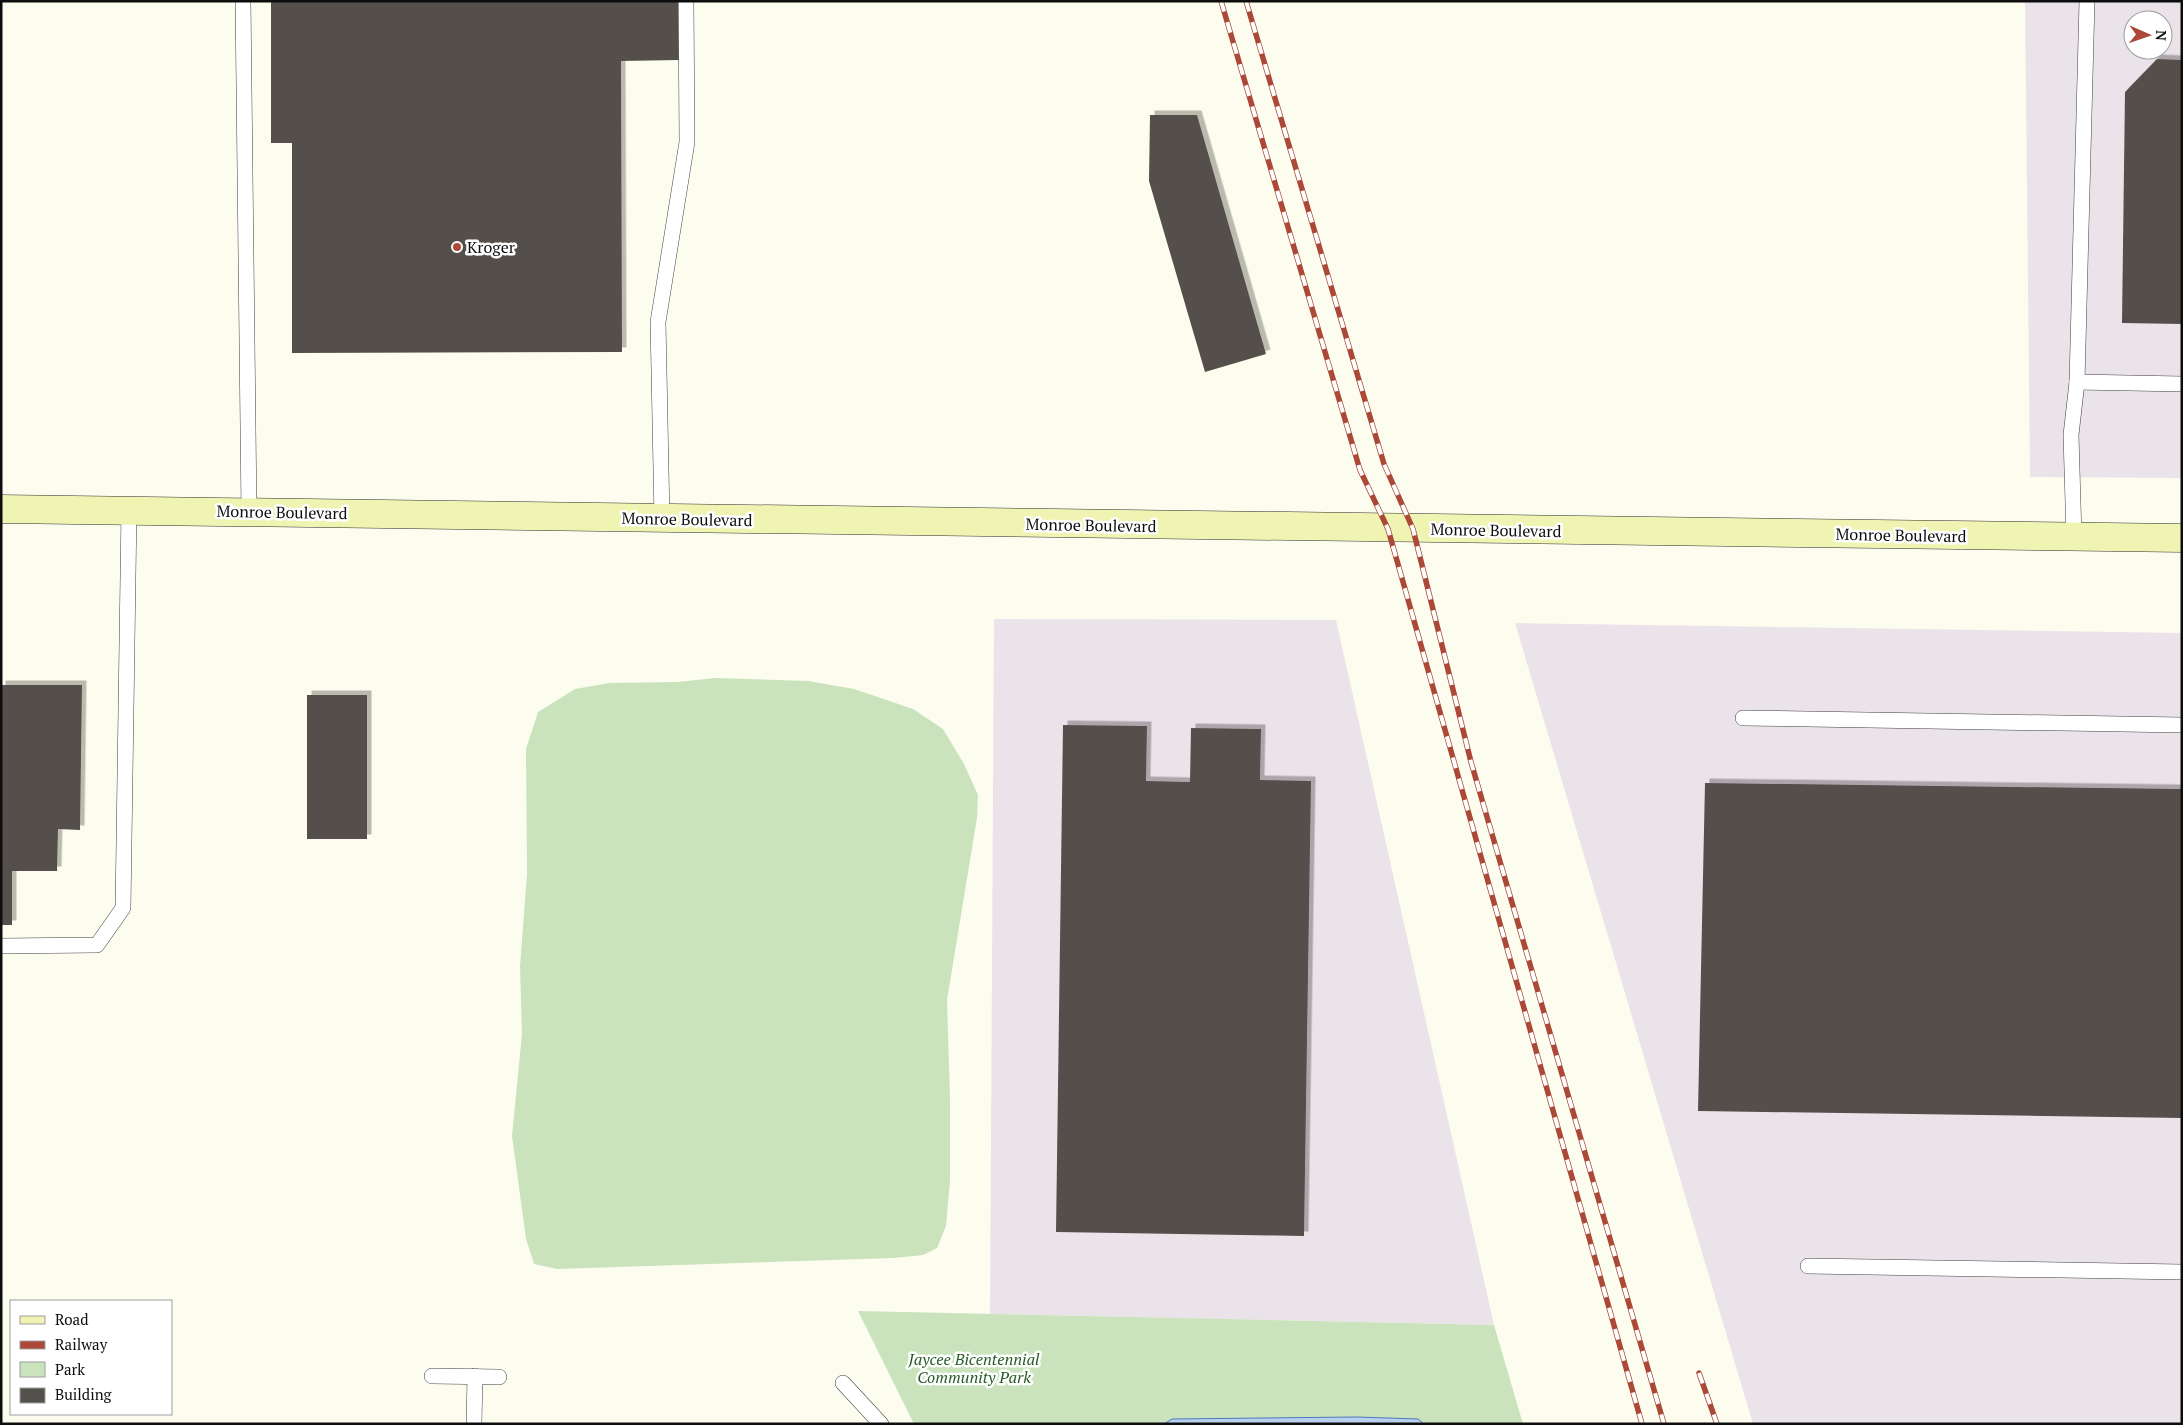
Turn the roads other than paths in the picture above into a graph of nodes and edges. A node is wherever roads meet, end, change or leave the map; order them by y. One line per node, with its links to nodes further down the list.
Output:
1 (243, 1): 8 (lane)
2 (686, 1): 9 (lane)
3 (2087, 1): 4 (lane)
4 (2077, 382): 5 (lane); 10 (lane)
5 (2182, 384)
6 (1, 509): 7 (street, Monroe Boulevard)
7 (129, 510): 8 (street, Monroe Boulevard); 14 (lane)
8 (249, 512): 9 (street, Monroe Boulevard)
9 (662, 518): 10 (street, Monroe Boulevard)
10 (2074, 536): 11 (street, Monroe Boulevard)
11 (2182, 538)
12 (1743, 718): 13 (lane)
13 (2182, 725)
14 (1, 946)
15 (1808, 1266): 16 (lane)
16 (2182, 1272)
17 (432, 1376): 18 (lane)
18 (475, 1376): 19 (lane); 21 (lane)
19 (499, 1377)
20 (842, 1383): 22 (lane)
21 (474, 1424)
22 (881, 1424)

